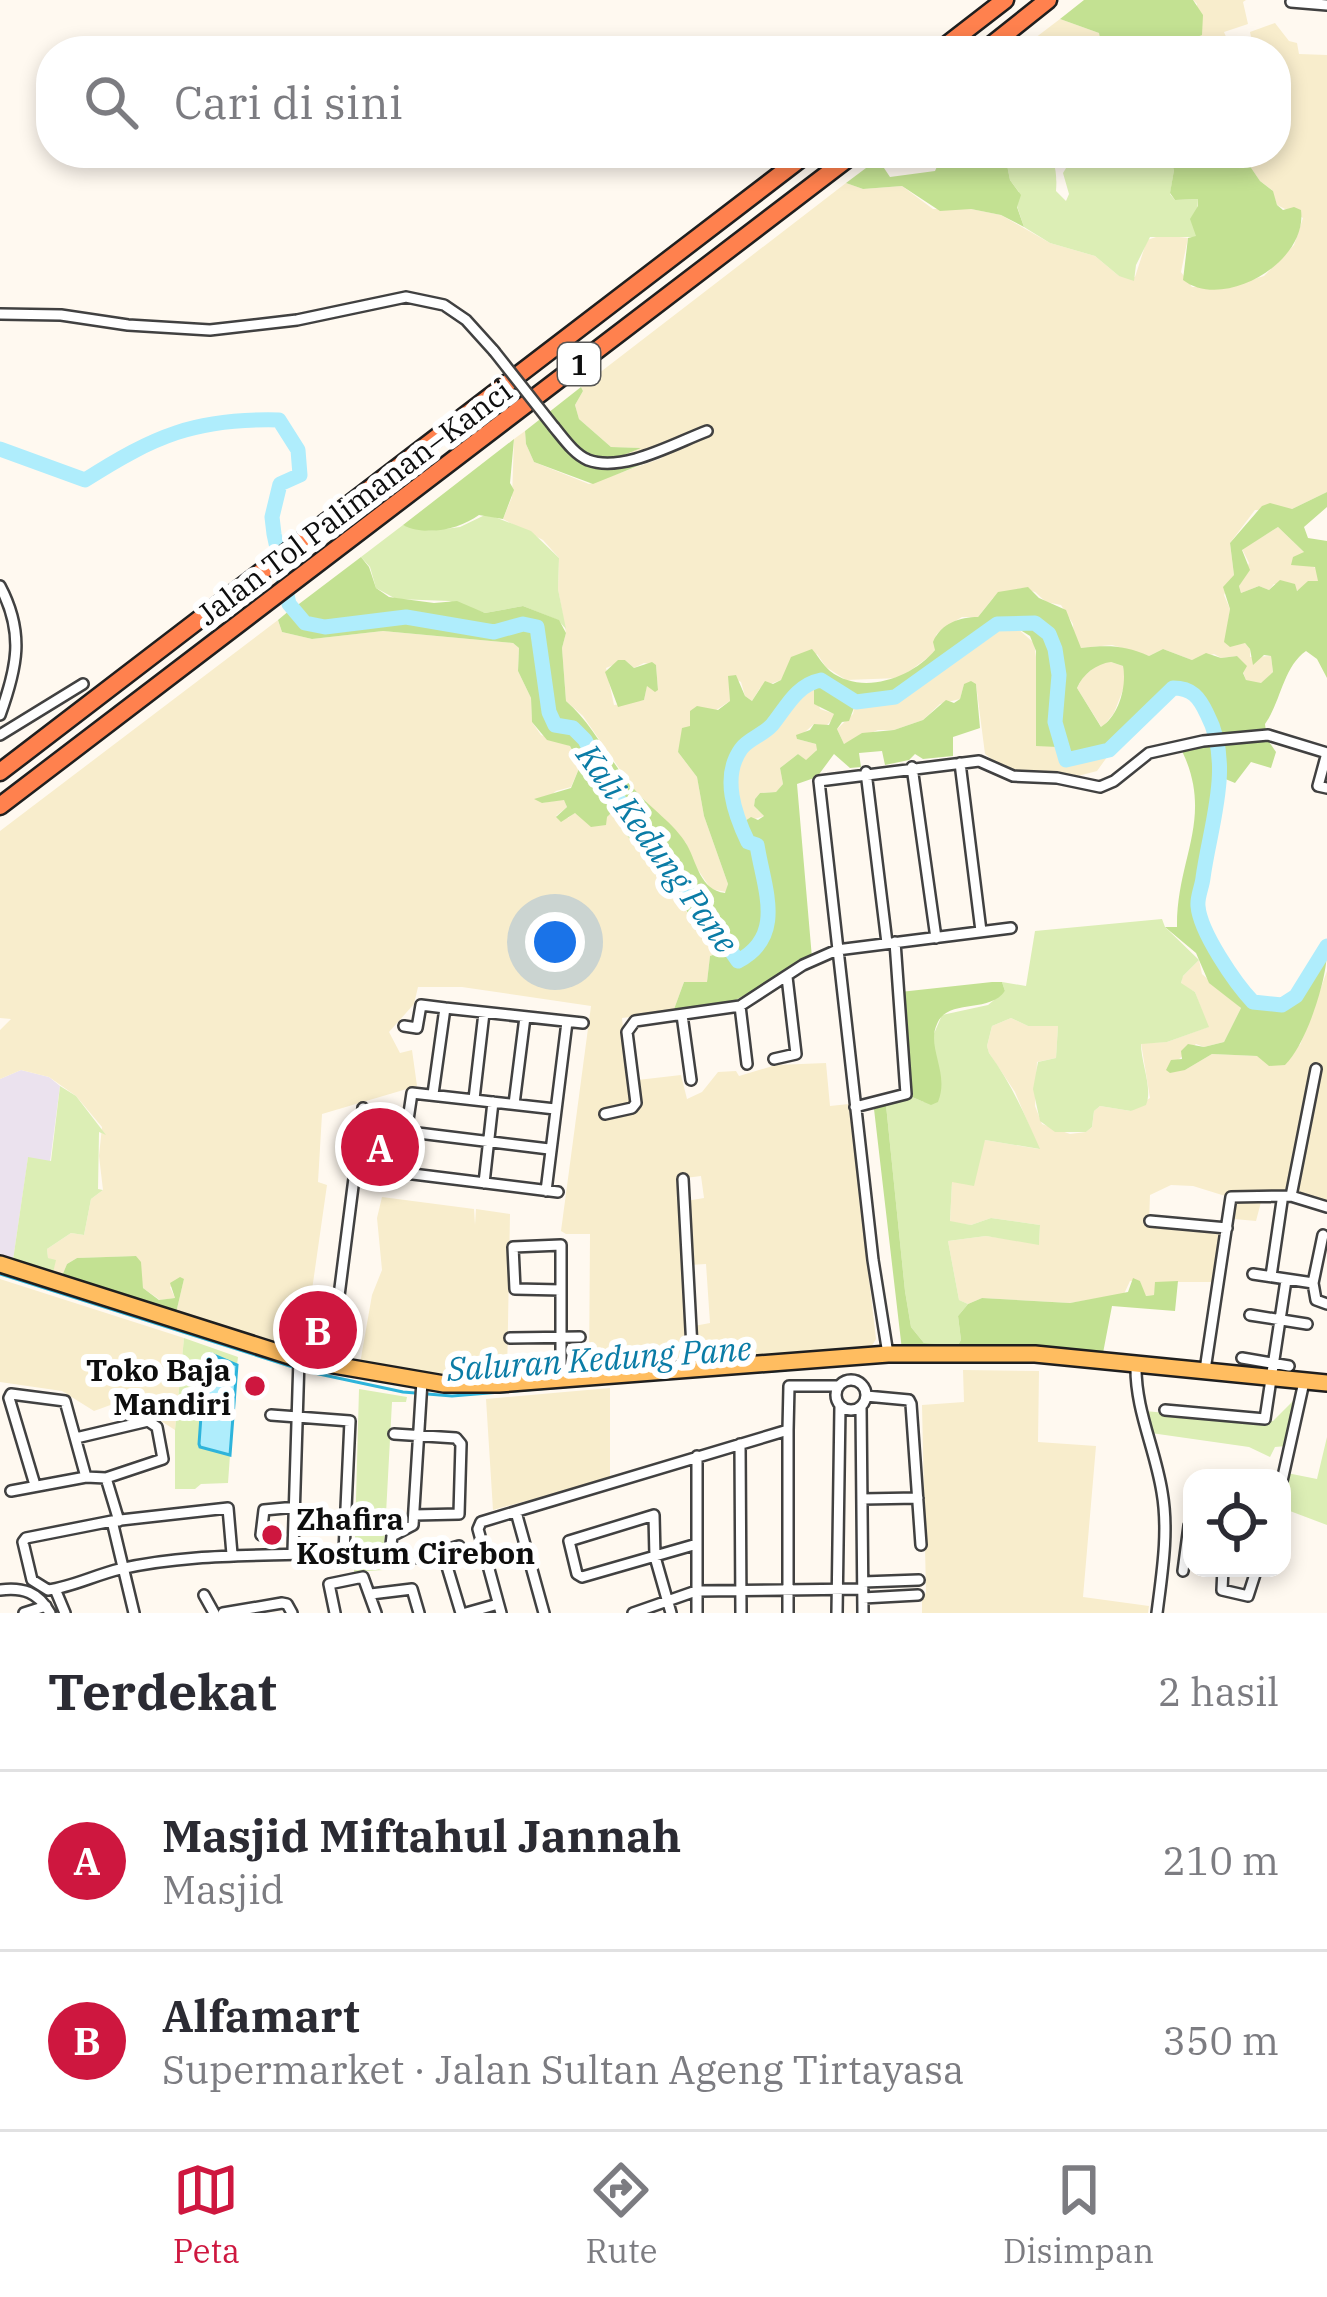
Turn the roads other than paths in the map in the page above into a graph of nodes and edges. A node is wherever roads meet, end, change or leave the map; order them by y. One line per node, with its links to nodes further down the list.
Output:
1 (1005, 0): 5 (highway)
2 (1048, 0): 6 (highway)
3 (1291, 2): 4 (street)
4 (1327, 4)
5 (958, 36)
6 (1003, 36)
7 (788, 168): 17 (highway, Jalan Tol Palimanan–Kanci / 1)
8 (835, 168): 20 (highway, Jalan Tol Palimanan–Kanci / 1)
9 (0, 314): 10 (street, bridge)
10 (707, 431)
11 (0, 586): 13 (street)
12 (83, 684): 13 (street)
13 (2, 725)
14 (1327, 753): 15 (street); 19 (street)
15 (960, 763): 16 (street); 22 (street)
16 (912, 767): 18 (street); 23 (street)
17 (0, 772)
18 (866, 772): 24 (street); 25 (street)
19 (1327, 788)
20 (0, 806)
21 (1011, 928): 22 (street)
22 (981, 931): 23 (street)
23 (936, 938): 24 (street)
24 (891, 942): 25 (street); 43 (street)
25 (838, 950): 26 (street); 43 (street)
26 (787, 977): 27 (street); 35 (street)
27 (740, 1006): 30 (street); 36 (street)
28 (446, 1008): 29 (street); 34 (street); 39 (street)
29 (484, 1012): 31 (street); 40 (street)
30 (682, 1015): 38 (street); 46 (street)
31 (525, 1017): 32 (street); 42 (street)
32 (567, 1022): 33 (street); 45 (street)
33 (583, 1024)
34 (404, 1026)
35 (774, 1060)
36 (747, 1064)
37 (1316, 1069): 55 (street)
38 (691, 1080)
39 (433, 1094): 40 (street); 48 (street)
40 (474, 1099): 41 (street)
41 (494, 1102): 42 (street); 49 (street)
42 (514, 1104): 45 (street)
43 (855, 1107): 73 (street)
44 (363, 1108): 47 (street)
45 (555, 1109): 50 (street)
46 (605, 1114)
47 (361, 1126): 48 (street); 51 (street)
48 (404, 1131): 49 (street); 52 (street)
49 (488, 1142): 50 (street); 54 (street)
50 (549, 1150): 54 (street)
51 (356, 1167): 52 (street); 77 (street)
52 (400, 1173): 54 (street)
53 (683, 1179): 80 (street)
54 (484, 1183)
55 (1287, 1199): 56 (street); 58 (street); 62 (street)
56 (1327, 1207)
57 (1150, 1221): 58 (street)
58 (1227, 1228): 82 (street)
59 (1323, 1234): 64 (street)
60 (0, 1264): 79 (main road)
61 (1253, 1274): 62 (street)
62 (1271, 1276): 63 (street)
63 (1286, 1280): 64 (street); 68 (street)
64 (1313, 1283): 66 (street)
65 (561, 1290): 65 (street); 70 (street)
66 (1327, 1304)
67 (1250, 1315): 68 (street)
68 (1278, 1319): 69 (street); 84 (street)
69 (1307, 1324)
70 (559, 1337): 71 (street); 72 (street); 83 (street)
71 (580, 1337)
72 (510, 1339)
73 (888, 1354): 76 (main road); 81 (main road)
74 (839, 1358): 76 (main road); 80 (main road); 85 (street)
75 (1242, 1358): 84 (street)
76 (860, 1362): 89 (street)
77 (330, 1366): 79 (main road); 87 (main road)
78 (1289, 1366): 84 (street)
79 (298, 1367): 93 (street)
80 (693, 1367): 83 (main road)
81 (1136, 1370): 82 (main road); 113 (street)
82 (1205, 1370): 84 (main road)
83 (561, 1377): 87 (main road)
84 (1270, 1377): 88 (main road); 91 (street)
85 (840, 1381): 89 (street); 90 (street); 94 (street)
86 (1327, 1383): 88 (main road)
87 (422, 1385): 96 (street)
88 (1303, 1386): 100 (street)
89 (863, 1396): 90 (street); 106 (street); 107 (street)
90 (840, 1406): 132 (street)
91 (1165, 1410)
92 (272, 1415): 93 (street)
93 (297, 1416): 108 (street); 120 (street)
94 (788, 1430): 98 (street); 131 (street)
95 (394, 1434): 96 (street)
96 (418, 1436): 111 (street); 111 (street)
97 (76, 1438): 101 (street); 102 (street); 103 (street)
98 (740, 1444): 99 (street); 130 (street)
99 (697, 1456): 110 (street); 116 (street)
100 (1285, 1469)
101 (86, 1477): 102 (street); 103 (street)
102 (106, 1478): 112 (street)
103 (34, 1485): 104 (street)
104 (11, 1491)
105 (226, 1492): 109 (street)
106 (918, 1498): 107 (street); 117 (street)
107 (862, 1499): 134 (street)
108 (296, 1507): 115 (street); 120 (street)
109 (228, 1508): 112 (street); 122 (street)
110 (516, 1512): 139 (street); 152 (street)
111 (414, 1515): 121 (street)
112 (116, 1521): 125 (street); 129 (street)
113 (1164, 1522): 114 (street); 159 (street)
114 (1183, 1525)
115 (261, 1535)
116 (697, 1544): 123 (street); 135 (street)
117 (921, 1545)
118 (459, 1546): 119 (street)
119 (442, 1550): 124 (street); 151 (street)
120 (293, 1551): 122 (street)
121 (390, 1552)
122 (232, 1554): 125 (street)
123 (655, 1557): 123 (street); 140 (street)
124 (418, 1558)
125 (121, 1569): 129 (street); 145 (street)
126 (1223, 1577): 127 (street)
127 (1254, 1577)
128 (919, 1580): 134 (street)
129 (55, 1589): 144 (street)
130 (740, 1589): 131 (street); 135 (street); 155 (street)
131 (787, 1589): 132 (street); 156 (street)
132 (837, 1589): 134 (street); 157 (street)
133 (0, 1590): 141 (street)
134 (862, 1590): 138 (street); 158 (street)
135 (696, 1591): 140 (street); 154 (street)
136 (370, 1594): 148 (street); 149 (street); 150 (street)
137 (205, 1595): 146 (street)
138 (918, 1595)
139 (500, 1608): 151 (street)
140 (670, 1608): 153 (street)
141 (48, 1610): 143 (street)
142 (255, 1611): 146 (street); 147 (street)
143 (25, 1613)
144 (65, 1613)
145 (134, 1613)
146 (219, 1613)
147 (292, 1613)
148 (335, 1613)
149 (376, 1613)
150 (419, 1613)
151 (463, 1613)
152 (544, 1613)
153 (633, 1613)
154 (697, 1613)
155 (740, 1613)
156 (788, 1613)
157 (837, 1613)
158 (863, 1613)
159 (1157, 1613)

